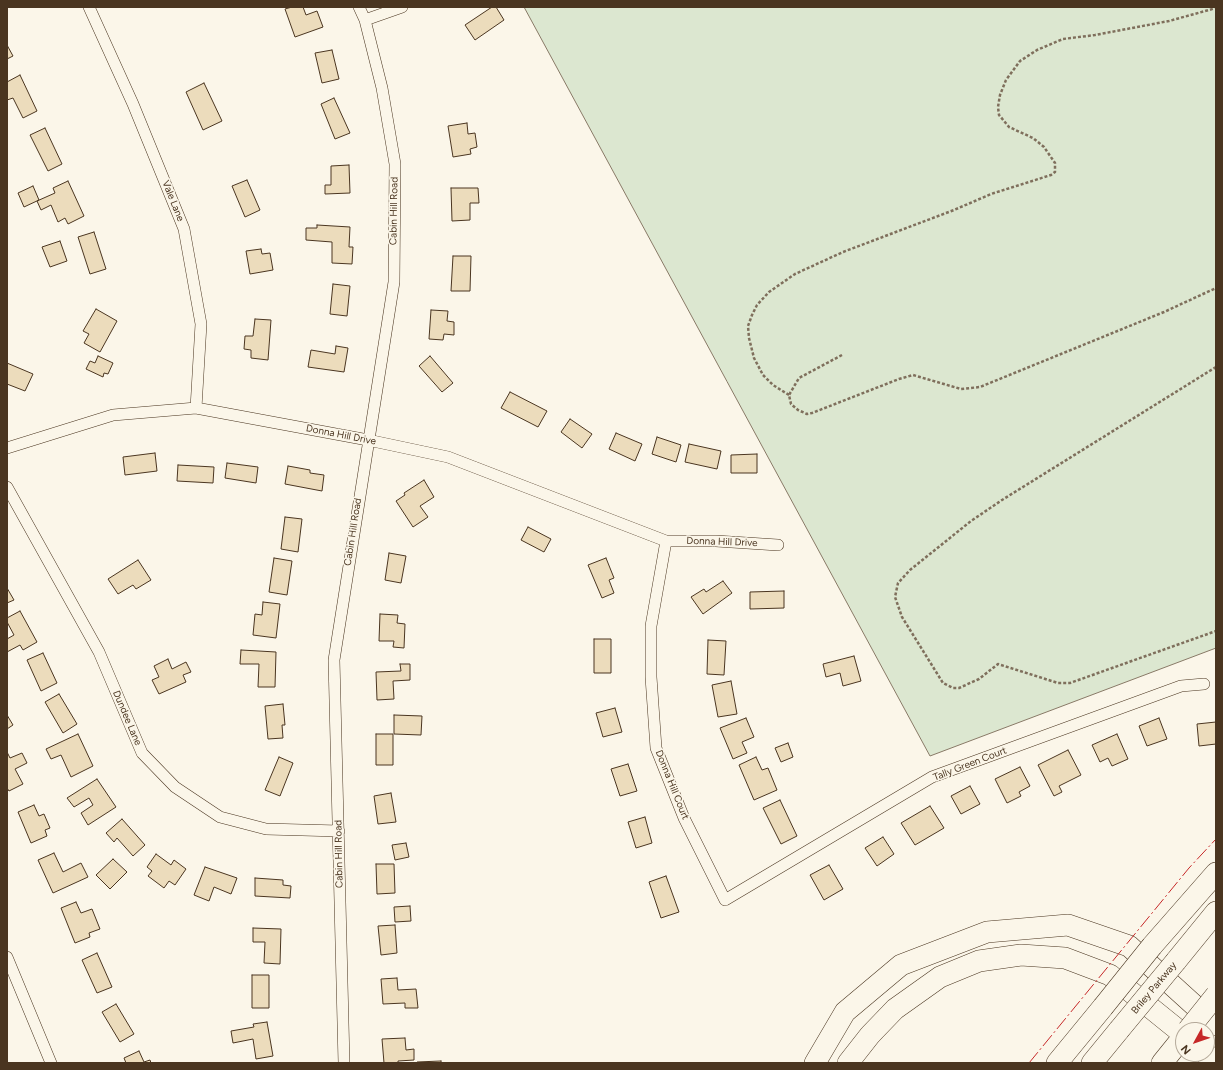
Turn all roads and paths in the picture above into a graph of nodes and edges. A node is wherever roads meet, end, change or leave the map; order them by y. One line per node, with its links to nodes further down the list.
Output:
1 (89, 7): 10 (street, Vale Lane)
2 (359, 7): 5 (street, Cabin Hill Road)
3 (402, 7): 5 (street)
4 (1216, 8): 9 (path)
5 (365, 20): 11 (street, Cabin Hill Road)
6 (1216, 288): 9 (path)
7 (842, 355): 9 (path)
8 (1216, 367): 16 (path)
9 (789, 395)
10 (196, 408): 11 (street, Donna Hill Drive); 12 (street, Donna Hill Drive)
11 (368, 440): 14 (street, Donna Hill Drive); 18 (street, Cabin Hill Road)
12 (7, 448)
13 (7, 487): 18 (street, Dundee Lane)
14 (666, 541): 15 (street, Donna Hill Drive); 20 (street, Donna Hill Court)
15 (778, 545)
16 (1216, 631)
17 (1204, 684): 20 (street, Tally Green Court)
18 (339, 831): 30 (street, Cabin Hill Road)
19 (1216, 873): 33 (highway, bridge)
20 (753, 883)
21 (1216, 912): 34 (highway, Briley Parkway, bridge)
22 (7, 957): 29 (street)
23 (1216, 995): 24 (highway, bridge)
24 (1194, 1022)
25 (1216, 1025): 31 (highway)
26 (1175, 1029): 32 (highway)
27 (1175, 1046): 28 (highway)
28 (1163, 1062)
29 (51, 1063)
30 (344, 1063)
31 (815, 1063)
32 (848, 1063)
33 (1057, 1063)
34 (1092, 1063)

